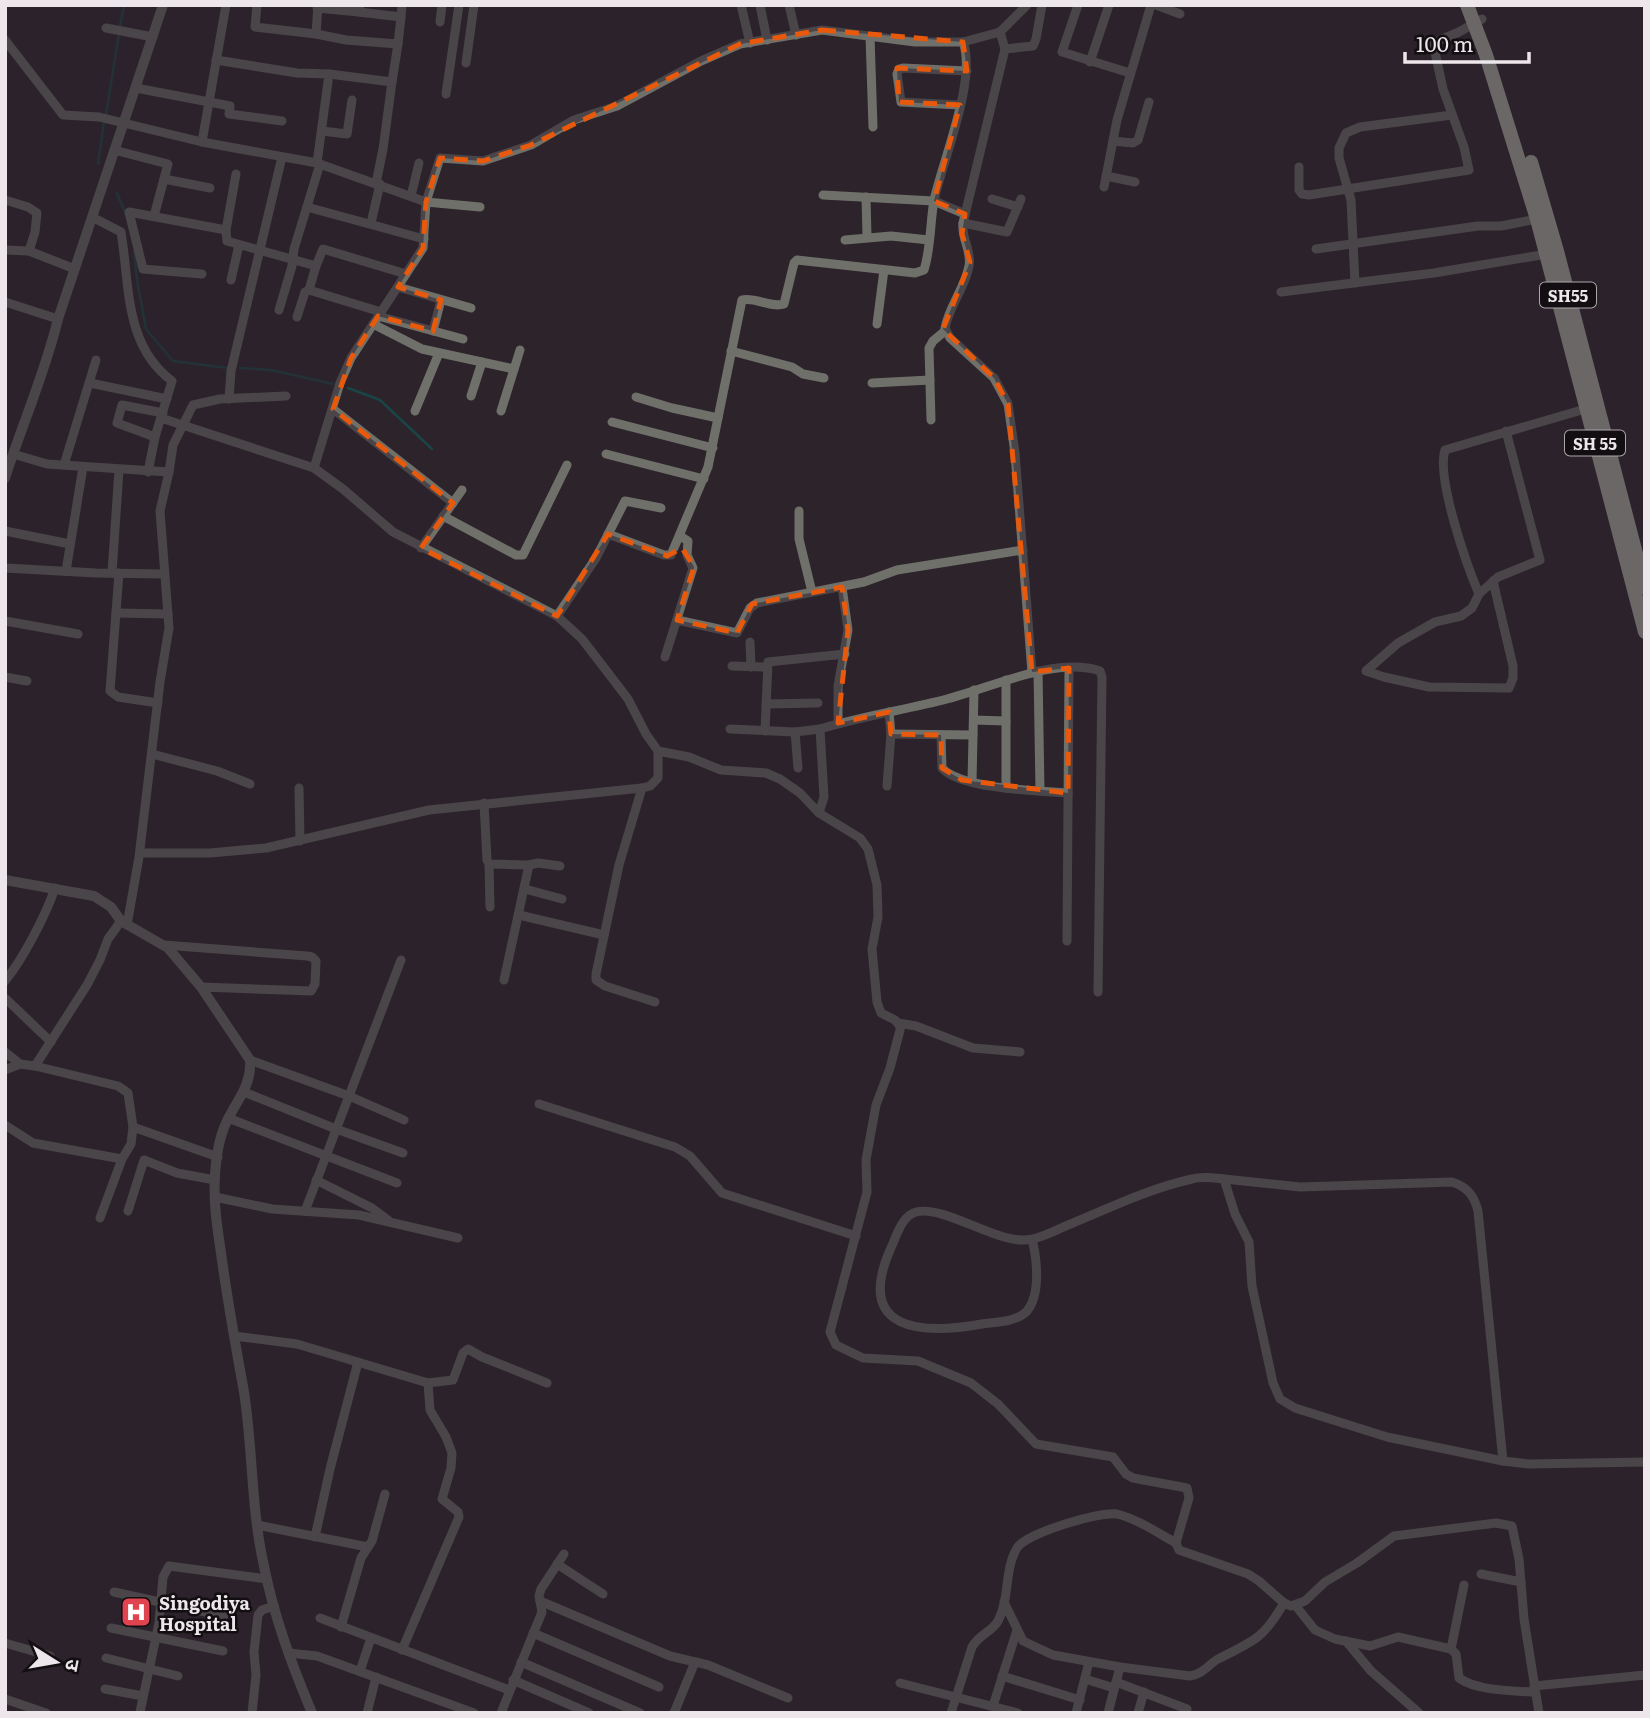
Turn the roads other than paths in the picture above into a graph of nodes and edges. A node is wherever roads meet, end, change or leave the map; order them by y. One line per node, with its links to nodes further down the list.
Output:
1 (163, 5): 28 (street)
2 (226, 5): 35 (street)
3 (257, 5): 25 (street)
4 (402, 5): 21 (street)
5 (442, 5): 22 (street)
6 (459, 5): 43 (street)
7 (474, 5): 37 (street)
8 (741, 5): 32 (street)
9 (760, 5): 30 (street)
10 (789, 5): 26 (street)
11 (1027, 5): 24 (street)
12 (1042, 5): 34 (street)
13 (1078, 5): 36 (street)
14 (1108, 5): 36 (street)
15 (1154, 5): 19 (street); 39 (street)
16 (1467, 5): 20 (main road, SH 55)
17 (317, 7): 18 (street); 25 (street)
18 (360, 8): 21 (street)
19 (1180, 14)
20 (1477, 16): 48 (street); 80 (main road, SH 55); 131 (main road, SH55)
21 (401, 17): 33 (street)
22 (440, 22)
23 (106, 28): 28 (street)
24 (1000, 32): 31 (street); 34 (street)
25 (316, 34): 33 (street)
26 (796, 35): 27 (street); 30 (street)
27 (870, 36): 31 (street); 51 (street)
28 (153, 37): 42 (street)
29 (5, 40): 50 (street)
30 (767, 40): 32 (street)
31 (963, 42): 38 (street)
32 (750, 43): 74 (street)
33 (398, 44): 41 (street)
34 (1005, 49): 79 (street)
35 (216, 60): 40 (street); 45 (street)
36 (1090, 62): 39 (street)
37 (466, 63)
38 (967, 71): 47 (street); 47 (street)
39 (1130, 73): 53 (street)
40 (329, 74): 41 (street); 52 (street)
41 (392, 82): 64 (street)
42 (136, 88): 45 (street); 50 (street)
43 (446, 94)
44 (352, 100): 52 (street)
45 (209, 101): 49 (street); 54 (street)
46 (1149, 102): 53 (street)
47 (960, 105): 73 (street)
48 (1452, 115): 67 (street); 67 (street)
49 (282, 121)
50 (123, 124): 54 (street); 55 (street)
51 (873, 127)
52 (322, 131): 58 (street)
53 (1113, 141): 61 (street)
54 (202, 142): 56 (street)
55 (114, 150): 62 (street); 78 (street)
56 (282, 156): 58 (street); 91 (street)
57 (419, 163): 69 (street)
58 (318, 164): 64 (street); 75 (street)
59 (1299, 167): 67 (street)
60 (236, 174): 82 (street)
61 (1106, 176): 63 (street); 65 (street)
62 (164, 179): 66 (street); 77 (street)
63 (1135, 182)
64 (378, 183): 69 (street); 81 (street)
65 (1104, 187)
66 (210, 188)
67 (1348, 189): 87 (street)
68 (823, 195): 70 (street)
69 (411, 196): 74 (street)
70 (866, 197): 73 (street); 83 (street)
71 (992, 199): 79 (street)
72 (5, 200): 92 (street)
73 (934, 201): 79 (street); 86 (street)
74 (426, 202): 76 (street); 84 (street)
75 (307, 207): 81 (street); 94 (street)
76 (480, 207)
77 (154, 216): 82 (street); 98 (street)
78 (92, 217): 96 (street); 129 (street)
79 (964, 218): 114 (street)
80 (1537, 219): 87 (street); 93 (main road, SH 55)
81 (370, 223): 84 (street)
82 (226, 230): 88 (street)
83 (867, 237): 85 (street); 86 (street)
84 (424, 239): 99 (street)
85 (845, 240)
86 (929, 240): 97 (street)
87 (1352, 243): 89 (street); 101 (street)
88 (239, 245): 91 (street); 100 (street)
89 (1316, 249)
90 (5, 250): 92 (street)
91 (259, 250): 94 (street); 130 (street)
92 (29, 251): 96 (street)
93 (1546, 254): 101 (street); 131 (main road, SH 55)
94 (293, 260): 95 (street); 108 (street)
95 (316, 266): 99 (street); 103 (street)
96 (75, 269): 111 (street)
97 (884, 270): 112 (street); 117 (street)
98 (202, 274)
99 (406, 274): 102 (street)
100 (230, 280)
101 (1355, 283): 104 (street)
102 (398, 287): 105 (street); 110 (street)
103 (309, 290): 109 (street); 110 (street)
104 (1281, 292)
105 (441, 300): 107 (street); 113 (street)
106 (5, 302): 111 (street)
107 (471, 308)
108 (279, 310)
109 (297, 317)
110 (378, 318): 113 (street); 118 (street); 132 (street)
111 (58, 319): 143 (street)
112 (877, 324)
113 (433, 331): 115 (street)
114 (946, 331): 123 (street); 165 (street)
115 (463, 339)
116 (520, 350): 121 (street)
117 (731, 351): 122 (street); 136 (street)
118 (439, 353): 120 (street); 133 (street)
119 (96, 360): 124 (street)
120 (482, 362): 121 (street); 127 (street)
121 (514, 369): 134 (street)
122 (824, 379)
123 (930, 380): 125 (street); 137 (street)
124 (90, 383): 129 (street); 145 (street)
125 (872, 383)
126 (286, 396): 130 (street)
127 (471, 396)
128 (636, 397): 136 (street)
129 (167, 399): 135 (street)
130 (229, 399): 139 (street)
131 (1591, 407): 140 (street); 162 (main road, SH55)
132 (333, 409): 148 (street); 155 (street)
133 (415, 411)
134 (501, 411)
135 (162, 415): 139 (street); 141 (street); 141 (street)
136 (718, 418): 142 (street)
137 (931, 420)
138 (612, 422): 142 (street)
139 (183, 425): 148 (street); 151 (street)
140 (1506, 431): 170 (street); 174 (street)
141 (155, 437): 150 (street)
142 (713, 448): 153 (street)
143 (13, 454): 145 (street); 152 (street)
144 (606, 454): 153 (street)
145 (64, 465): 147 (street)
146 (567, 466): 158 (street)
147 (83, 467): 149 (street); 163 (street)
148 (314, 468): 164 (street)
149 (120, 470): 150 (street); 168 (street)
150 (148, 472): 151 (street)
151 (169, 472): 169 (street)
152 (5, 478)
153 (704, 480): 161 (street)
154 (462, 491): 155 (street)
155 (453, 503): 158 (street)
156 (661, 508): 160 (street)
157 (799, 511): 173 (street)
158 (443, 516): 164 (street)
159 (5, 531): 163 (street)
160 (608, 534): 161 (street); 177 (street)
161 (680, 536): 178 (street)
162 (1627, 543): 172 (main road, SH55); 180 (main road)
163 (70, 544): 167 (street)
164 (421, 548): 177 (street)
165 (1023, 550): 171 (street); 189 (street)
166 (5, 568): 167 (street)
167 (66, 571): 168 (street)
168 (115, 573): 169 (street); 175 (street)
169 (164, 573): 176 (street)
170 (1493, 581): 174 (street); 174 (street)
171 (842, 587): 173 (street); 183 (street)
172 (1645, 588)
173 (811, 593): 178 (street)
174 (1479, 594)
175 (116, 613): 176 (street); 194 (street)
176 (168, 614): 194 (street)
177 (557, 616): 208 (street)
178 (677, 620): 184 (street)
179 (5, 621): 181 (street)
180 (1645, 632)
181 (78, 634)
182 (750, 642): 186 (street)
183 (845, 654): 187 (street); 200 (street)
184 (664, 657)
185 (732, 666): 186 (street)
186 (751, 667): 187 (street)
187 (767, 667): 196 (street)
188 (1069, 668): 189 (street); 218 (street); 240 (street)
189 (1035, 672): 191 (street); 217 (street)
190 (5, 677): 192 (street)
191 (1006, 680): 193 (street); 199 (street)
192 (27, 681)
193 (974, 690): 197 (street); 198 (street)
194 (158, 703): 209 (street)
195 (818, 703): 196 (street)
196 (766, 704): 203 (street)
197 (889, 712): 200 (street); 205 (street)
198 (974, 720): 199 (street); 207 (street)
199 (1006, 721): 214 (street)
200 (838, 723): 202 (street)
201 (730, 729): 203 (street)
202 (820, 729): 204 (street); 220 (street)
203 (765, 731): 204 (street)
204 (794, 732): 210 (street)
205 (891, 734): 206 (street); 213 (street)
206 (942, 734): 207 (street); 211 (street)
207 (973, 735): 211 (street)
208 (658, 751): 216 (street); 220 (street)
209 (152, 754): 212 (street); 222 (street)
210 (798, 768)
211 (972, 782): 214 (street)
212 (250, 784)
213 (887, 786)
214 (1006, 787): 217 (street)
215 (299, 788): 221 (street)
216 (642, 788): 219 (street); 233 (street)
217 (1040, 791): 218 (street)
218 (1068, 793): 234 (street)
219 (484, 803): 221 (street); 223 (street)
220 (821, 808): 243 (street)
221 (299, 841): 222 (street)
222 (140, 853): 232 (street)
223 (489, 864): 224 (street); 230 (street)
224 (529, 865): 225 (street); 228 (street)
225 (560, 866)
226 (5, 880): 227 (street)
227 (55, 888): 232 (street); 238 (street)
228 (525, 889): 229 (street); 231 (street)
229 (562, 899)
230 (490, 906)
231 (519, 915): 233 (street); 237 (street)
232 (124, 923): 235 (street); 244 (street)
233 (604, 935): 242 (street)
234 (1067, 941)
235 (163, 945): 239 (street); 239 (street)
236 (401, 960): 252 (street)
237 (504, 980)
238 (5, 981)
239 (201, 987): 247 (street)
240 (1098, 992)
241 (5, 998): 244 (street)
242 (655, 1002)
243 (896, 1022): 246 (street); 272 (street)
244 (51, 1042): 249 (street)
245 (5, 1052): 248 (street)
246 (1020, 1052)
247 (250, 1060): 251 (street); 252 (street)
248 (20, 1064): 249 (street); 250 (street)
249 (35, 1066): 257 (street)
250 (5, 1070)
251 (244, 1092): 254 (street); 258 (street)
252 (349, 1096): 255 (street); 258 (street)
253 (539, 1104): 272 (street)
254 (229, 1118): 260 (street); 261 (street)
255 (404, 1120)
256 (5, 1125): 262 (street)
257 (133, 1127): 261 (street); 262 (street)
258 (336, 1129): 259 (street); 260 (street)
259 (403, 1153)
260 (326, 1156): 264 (street); 266 (street)
261 (218, 1157): 263 (street)
262 (122, 1159): 270 (street)
263 (215, 1180): 267 (street); 268 (street)
264 (316, 1180): 269 (street); 271 (street)
265 (1224, 1180): 274 (street); 279 (street); 279 (street)
266 (397, 1184)
267 (215, 1197): 269 (street); 275 (street)
268 (128, 1211)
269 (305, 1211): 271 (street)
270 (100, 1218)
271 (388, 1220): 273 (street)
272 (856, 1236): 284 (street)
273 (458, 1238)
274 (1032, 1239): 274 (street)
275 (234, 1336): 276 (street); 282 (street)
276 (358, 1362): 278 (street); 283 (street)
277 (547, 1382): 278 (street)
278 (428, 1383): 311 (street)
279 (1503, 1461): 280 (street)
280 (1645, 1462)
281 (385, 1494): 285 (street)
282 (257, 1525): 283 (street); 289 (street)
283 (315, 1537): 285 (street)
284 (1176, 1542): 295 (street); 297 (street)
285 (368, 1547): 302 (street)
286 (564, 1554): 287 (street)
287 (557, 1564): 293 (street); 294 (street)
288 (1480, 1574): 290 (street)
289 (267, 1579): 296 (street); 299 (street)
290 (1521, 1582): 298 (street); 332 (street)
291 (1464, 1585): 310 (street)
292 (114, 1592): 296 (street)
293 (603, 1594)
294 (540, 1601): 305 (street); 317 (street)
295 (1004, 1602): 304 (street); 336 (street)
296 (161, 1603): 300 (street); 307 (street)
297 (1284, 1603): 298 (street); 319 (street)
298 (1295, 1605): 308 (street)
299 (275, 1606): 313 (street); 345 (street)
300 (223, 1616)
301 (320, 1618): 302 (street)
302 (341, 1627): 306 (street)
303 (111, 1628): 307 (street)
304 (1017, 1630): 318 (street); 324 (street)
305 (533, 1633): 316 (street); 330 (street)
306 (371, 1638): 311 (street); 321 (street)
307 (156, 1639): 312 (street); 320 (street)
308 (1346, 1641): 310 (street); 358 (street)
309 (5, 1643): 314 (street)
310 (1451, 1649): 332 (street)
311 (402, 1650): 333 (street)
312 (223, 1651)
313 (288, 1653): 321 (street); 346 (street)
314 (50, 1656)
315 (106, 1658): 320 (street)
316 (521, 1662): 327 (street); 351 (street)
317 (695, 1662): 337 (street); 352 (street)
318 (1089, 1662): 319 (street); 326 (street)
319 (1120, 1667): 329 (street)
320 (149, 1668): 323 (street); 335 (street)
321 (360, 1671): 325 (street)
322 (1645, 1675): 332 (street)
323 (178, 1676)
324 (1002, 1676): 339 (street); 340 (street)
325 (376, 1677): 347 (street); 348 (street)
326 (1085, 1679): 329 (street); 339 (street)
327 (513, 1680): 333 (street); 350 (street)
328 (900, 1683): 336 (street)
329 (1115, 1685): 334 (street); 356 (street)
330 (659, 1687)
331 (105, 1689): 335 (street)
332 (1535, 1689): 359 (street)
333 (509, 1690): 349 (street)
334 (1144, 1692): 341 (street); 357 (street)
335 (143, 1696): 343 (street)
336 (956, 1697): 340 (street); 353 (street)
337 (788, 1698)
338 (5, 1699): 344 (street)
339 (1080, 1700): 355 (street)
340 (993, 1706): 342 (street)
341 (1187, 1709)
342 (1006, 1711): 354 (street)
343 (139, 1712)
344 (46, 1713)
345 (253, 1713)
346 (312, 1713)
347 (367, 1713)
348 (474, 1713)
349 (501, 1713)
350 (589, 1713)
351 (640, 1713)
352 (674, 1713)
353 (951, 1713)
354 (1018, 1713)
355 (1076, 1713)
356 (1108, 1713)
357 (1138, 1713)
358 (1419, 1713)
359 (1539, 1713)

